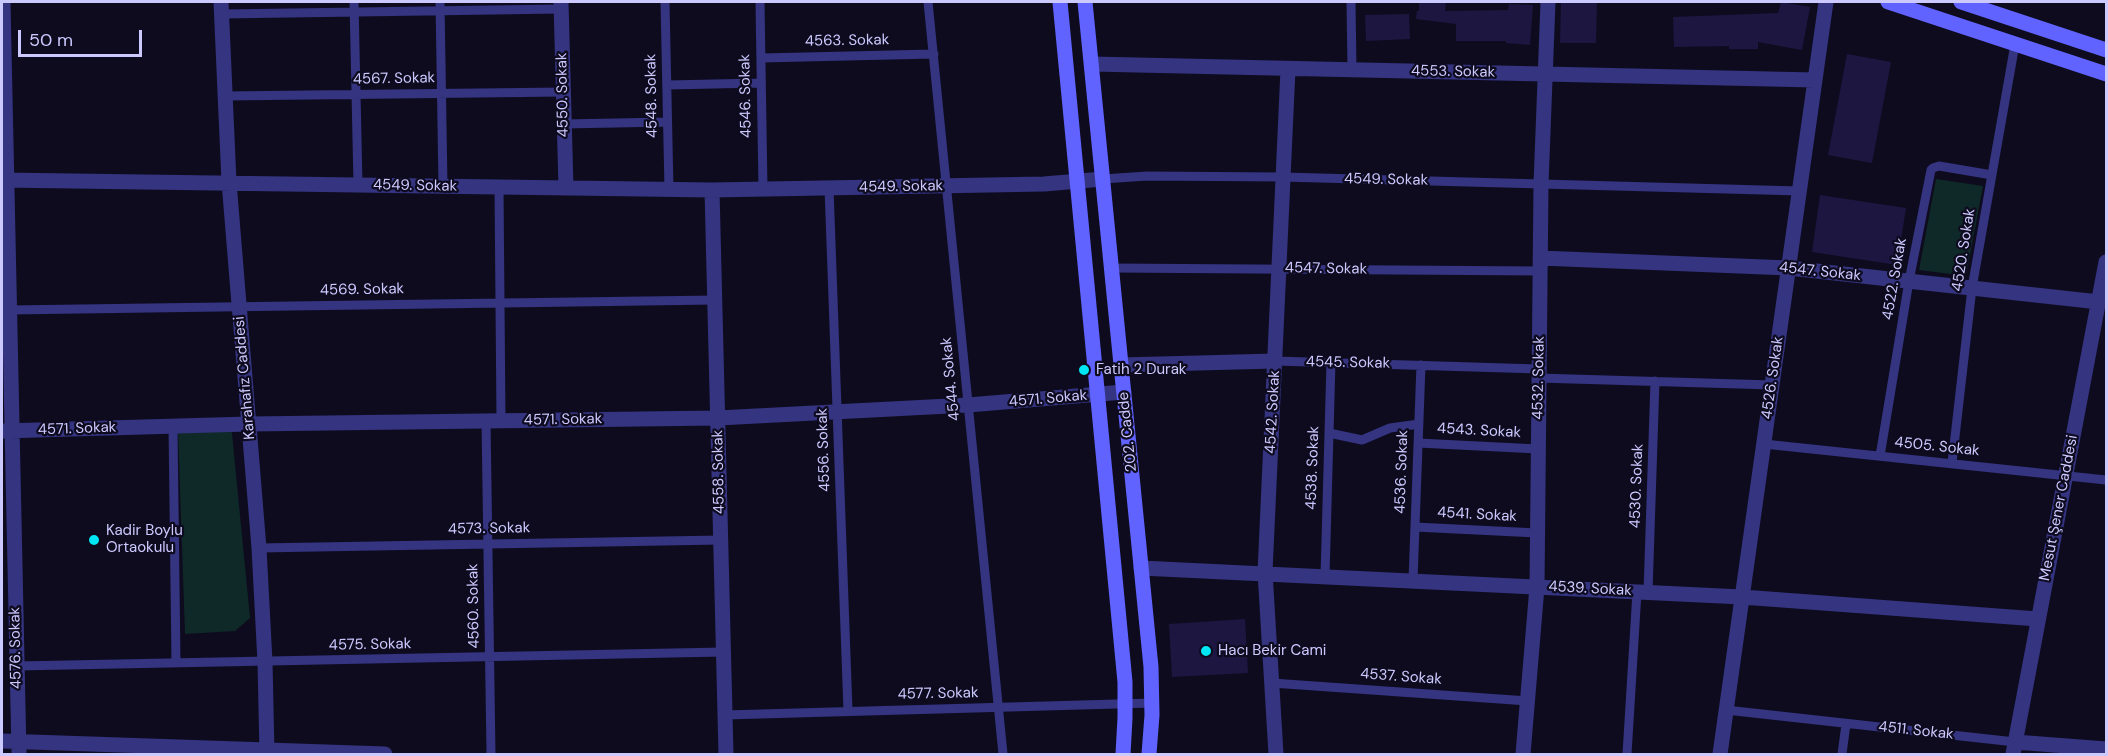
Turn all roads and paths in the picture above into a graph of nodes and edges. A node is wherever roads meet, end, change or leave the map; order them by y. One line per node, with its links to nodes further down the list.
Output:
1 (3, 2): 38 (street, 4576. Sokak)
2 (354, 2): 16 (lane)
3 (665, 2): 28 (lane, 4548. Sokak)
4 (760, 2): 20 (lane, 4546. Sokak)
5 (928, 2): 19 (lane, 4544. Sokak)
6 (1060, 2): 39 (main road, 202. Cadde)
7 (1086, 2): 21 (main road, 202. Cadde)
8 (1351, 2): 23 (lane)
9 (1548, 2): 24 (street, 4532. Sokak)
10 (1826, 2): 26 (street, 4526. Sokak)
11 (1888, 2): 17 (main road)
12 (1961, 2): 18 (main road)
13 (561, 5): 14 (lane); 29 (street, 4550. Sokak)
14 (440, 6): 16 (lane); 30 (lane)
15 (222, 8): 16 (lane); 32 (street, Karahafız Caddesi)
16 (354, 12): 31 (lane)
17 (2014, 44): 25 (main road); 35 (lane, 4520. Sokak)
18 (2106, 50)
19 (934, 54): 20 (lane, 4563. Sokak); 44 (lane, 4544. Sokak)
20 (761, 58): 27 (lane, 4546. Sokak)
21 (1092, 64): 22 (street, 4553. Sokak); 37 (main road, 202. Cadde)
22 (1288, 69): 23 (street, 4553. Sokak); 36 (street, 4542. Sokak)
23 (1352, 70): 24 (street, 4553. Sokak)
24 (1545, 74): 26 (street, 4553. Sokak); 42 (street, 4532. Sokak)
25 (2106, 74)
26 (1815, 80): 51 (street, 4526. Sokak)
27 (761, 83): 28 (lane); 48 (lane, 4546. Sokak)
28 (666, 85): 33 (lane, 4548. Sokak)
29 (563, 92): 30 (lane, 4567. Sokak); 34 (street, 4550. Sokak)
30 (441, 93): 31 (lane, 4567. Sokak); 43 (lane)
31 (356, 95): 32 (lane, 4567. Sokak); 41 (lane)
32 (225, 96): 40 (street, Karahafız Caddesi)
33 (667, 122): 34 (lane); 49 (lane, 4548. Sokak)
34 (564, 124): 46 (street, 4550. Sokak)
35 (1992, 175): 57 (lane, 4522. Sokak); 58 (lane, 4520. Sokak)
36 (1283, 177): 37 (lane, 4549. Sokak); 42 (lane, 4549. Sokak); 55 (street, 4542. Sokak)
37 (1103, 178): 39 (street, 4549. Sokak); 54 (main road, 202. Cadde)
38 (4, 181): 40 (street, 4549. Sokak); 63 (street, 4576. Sokak)
39 (1077, 182): 44 (street, 4549. Sokak); 72 (main road, 202. Cadde)
40 (229, 183): 41 (street, 4549. Sokak); 62 (street, Karahafız Caddesi)
41 (358, 184): 43 (street, 4549. Sokak)
42 (1541, 184): 51 (lane, 4549. Sokak); 53 (street, 4532. Sokak)
43 (443, 186): 45 (street, 4549. Sokak)
44 (947, 186): 47 (street, 4549. Sokak); 73 (lane, 4544. Sokak)
45 (499, 187): 46 (street, 4549. Sokak); 61 (lane, 4560. Sokak)
46 (566, 188): 49 (street, 4549. Sokak)
47 (830, 188): 48 (street, 4549. Sokak); 74 (lane, 4556. Sokak)
48 (763, 189): 50 (street, 4549. Sokak)
49 (669, 190): 50 (street, 4549. Sokak)
50 (712, 190): 59 (street, 4558. Sokak)
51 (1800, 191): 56 (street, 4526. Sokak)
52 (2106, 262): 60 (street, Mesut Şener Caddesi)
53 (1540, 264): 55 (lane, 4547. Sokak); 56 (street, 4547. Sokak); 68 (street, 4532. Sokak)
54 (1112, 268): 55 (lane, 4547. Sokak); 66 (main road, 202. Cadde)
55 (1279, 268): 64 (street, 4542. Sokak)
56 (1789, 268): 57 (street, 4547. Sokak); 70 (street, 4526. Sokak)
57 (1909, 281): 58 (street, 4547. Sokak); 85 (lane, 4522. Sokak)
58 (1972, 288): 60 (street, 4547. Sokak); 86 (lane, 4520. Sokak)
59 (715, 300): 61 (lane, 4569. Sokak); 75 (street, 4558. Sokak)
60 (2099, 302): 87 (street, Mesut Şener Caddesi)
61 (500, 303): 62 (lane, 4569. Sokak); 76 (lane, 4560. Sokak)
62 (239, 307): 63 (lane, 4569. Sokak); 77 (street, Karahafız Caddesi)
63 (9, 310): 80 (street, 4576. Sokak)
64 (1275, 361): 65 (lane, 4545. Sokak); 66 (street, 4545. Sokak); 95 (street, 4542. Sokak)
65 (1331, 362): 67 (lane, 4545. Sokak); 81 (lane, 4538. Sokak)
66 (1121, 365): 71 (main road, 202. Cadde)
67 (1421, 365): 68 (lane, 4545. Sokak); 78 (lane, 4536. Sokak)
68 (1539, 373): 69 (lane, 4545. Sokak); 84 (street, 4532. Sokak)
69 (1656, 381): 70 (lane, 4545. Sokak); 99 (lane, 4530. Sokak)
70 (1772, 385): 83 (street, 4526. Sokak)
71 (1124, 392): 72 (street, 4571. Sokak); 94 (main road, 202. Cadde)
72 (1098, 395): 73 (street, 4571. Sokak); 110 (main road, 202. Cadde)
73 (968, 405): 74 (street, 4571. Sokak); 111 (lane, 4544. Sokak)
74 (837, 412): 75 (street, 4571. Sokak); 113 (lane, 4556. Sokak)
75 (718, 418): 76 (street, 4571. Sokak); 91 (street, 4558. Sokak)
76 (494, 421): 77 (street, 4571. Sokak); 92 (lane, 4560. Sokak)
77 (249, 424): 79 (street, 4571. Sokak); 93 (street, Karahafız Caddesi)
78 (1419, 424): 81 (lane); 82 (lane, 4536. Sokak)
79 (172, 426): 80 (street, 4571. Sokak); 105 (lane)
80 (7, 430): 106 (street, 4576. Sokak)
81 (1329, 433): 96 (lane, 4538. Sokak)
82 (1418, 443): 84 (lane, 4543. Sokak); 89 (lane, 4536. Sokak)
83 (1764, 444): 85 (lane, 4505. Sokak); 100 (street, 4526. Sokak)
84 (1538, 449): 90 (street, 4532. Sokak)
85 (1880, 456): 86 (lane, 4505. Sokak)
86 (1952, 463): 87 (lane, 4505. Sokak)
87 (2066, 475): 88 (lane, 4505. Sokak); 101 (street, Mesut Şener Caddesi)
88 (2106, 480)
89 (1415, 527): 90 (lane, 4541. Sokak); 97 (lane, 4536. Sokak)
90 (1537, 533): 98 (street, 4532. Sokak)
91 (721, 540): 92 (lane, 4573. Sokak); 102 (street, 4558. Sokak)
92 (488, 544): 93 (lane, 4573. Sokak); 103 (lane, 4560. Sokak)
93 (259, 548): 104 (street, Karahafız Caddesi)
94 (1141, 568): 95 (street, 4539. Sokak); 109 (main road, 202. Cadde)
95 (1265, 573): 96 (street, 4539. Sokak); 107 (street, 4542. Sokak)
96 (1325, 576): 97 (street, 4539. Sokak)
97 (1413, 580): 98 (street, 4539. Sokak)
98 (1537, 587): 99 (street, 4539. Sokak); 108 (street, 4532. Sokak)
99 (1642, 592): 100 (street, 4539. Sokak); 130 (lane, 4530. Sokak)
100 (1742, 597): 101 (street, 4539. Sokak); 112 (street, 4526. Sokak)
101 (2038, 619): 118 (street, Mesut Şener Caddesi)
102 (723, 652): 103 (lane, 4575. Sokak); 114 (street, 4558. Sokak)
103 (490, 657): 104 (lane, 4575. Sokak); 123 (lane, 4560. Sokak)
104 (266, 662): 105 (lane, 4575. Sokak); 121 (street, Karahafız Caddesi)
105 (176, 663): 106 (lane, 4575. Sokak)
106 (17, 666): 117 (street, 4576. Sokak)
107 (1272, 683): 108 (lane, 4537. Sokak); 128 (street, 4542. Sokak)
108 (1528, 701): 129 (street, 4532. Sokak)
109 (1152, 703): 110 (lane, 4577. Sokak); 127 (main road, 202. Cadde)
110 (1126, 704): 111 (lane, 4577. Sokak); 126 (main road, 202. Cadde)
111 (998, 707): 113 (lane, 4577. Sokak); 125 (lane, 4544. Sokak)
112 (1726, 710): 115 (lane, 4511. Sokak); 131 (street, 4526. Sokak)
113 (848, 711): 114 (lane, 4577. Sokak)
114 (725, 715): 124 (street, 4558. Sokak)
115 (1846, 724): 118 (lane, 4511. Sokak); 132 (lane)
116 (2, 741): 117 (street)
117 (19, 748): 120 (street)
118 (2014, 748): 119 (street, 4511. Sokak)
119 (2106, 749)
120 (134, 750): 121 (street)
121 (266, 752): 122 (street)
122 (386, 754)
123 (491, 754)
124 (726, 754)
125 (1003, 754)
126 (1123, 754)
127 (1149, 754)
128 (1276, 754)
129 (1523, 754)
130 (1627, 754)
131 (1720, 754)
132 (1842, 754)

